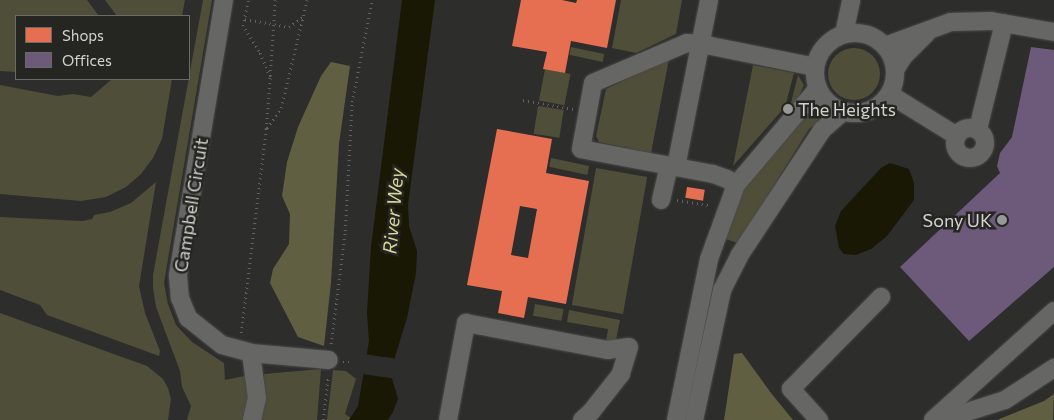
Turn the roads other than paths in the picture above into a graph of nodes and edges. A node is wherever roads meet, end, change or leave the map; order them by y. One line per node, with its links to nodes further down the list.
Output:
1 (224, 0): 24 (street, Campbell Circuit)
2 (709, 0): 8 (street)
3 (851, 0): 7 (street)
4 (1004, 23): 5 (street); 6 (street); 15 (street)
5 (928, 31): 9 (street); 11 (street)
6 (1054, 32)
7 (844, 34): 9 (street); 10 (street)
8 (701, 44): 10 (street); 17 (street); 17 (street)
9 (885, 46): 11 (street)
10 (815, 67): 12 (street)
11 (895, 70): 13 (street)
12 (818, 88): 14 (street); 18 (street)
13 (889, 94): 14 (street); 16 (street)
14 (844, 111): 21 (street)
15 (978, 129): 16 (street); 16 (street)
16 (957, 136)
17 (672, 167): 18 (street); 19 (street)
18 (736, 186): 20 (street)
19 (665, 200)
20 (715, 243): 21 (street); 30 (street)
21 (739, 256): 31 (street)
22 (881, 297): 32 (street)
23 (1054, 311): 33 (street)
24 (245, 351): 25 (street, Campbell Circuit); 27 (street)
25 (329, 360)
26 (1054, 368): 34 (street)
27 (252, 420)
28 (448, 420): 29 (street)
29 (582, 420)
30 (676, 420)
31 (694, 420)
32 (819, 420)
33 (933, 420)
34 (942, 420)

